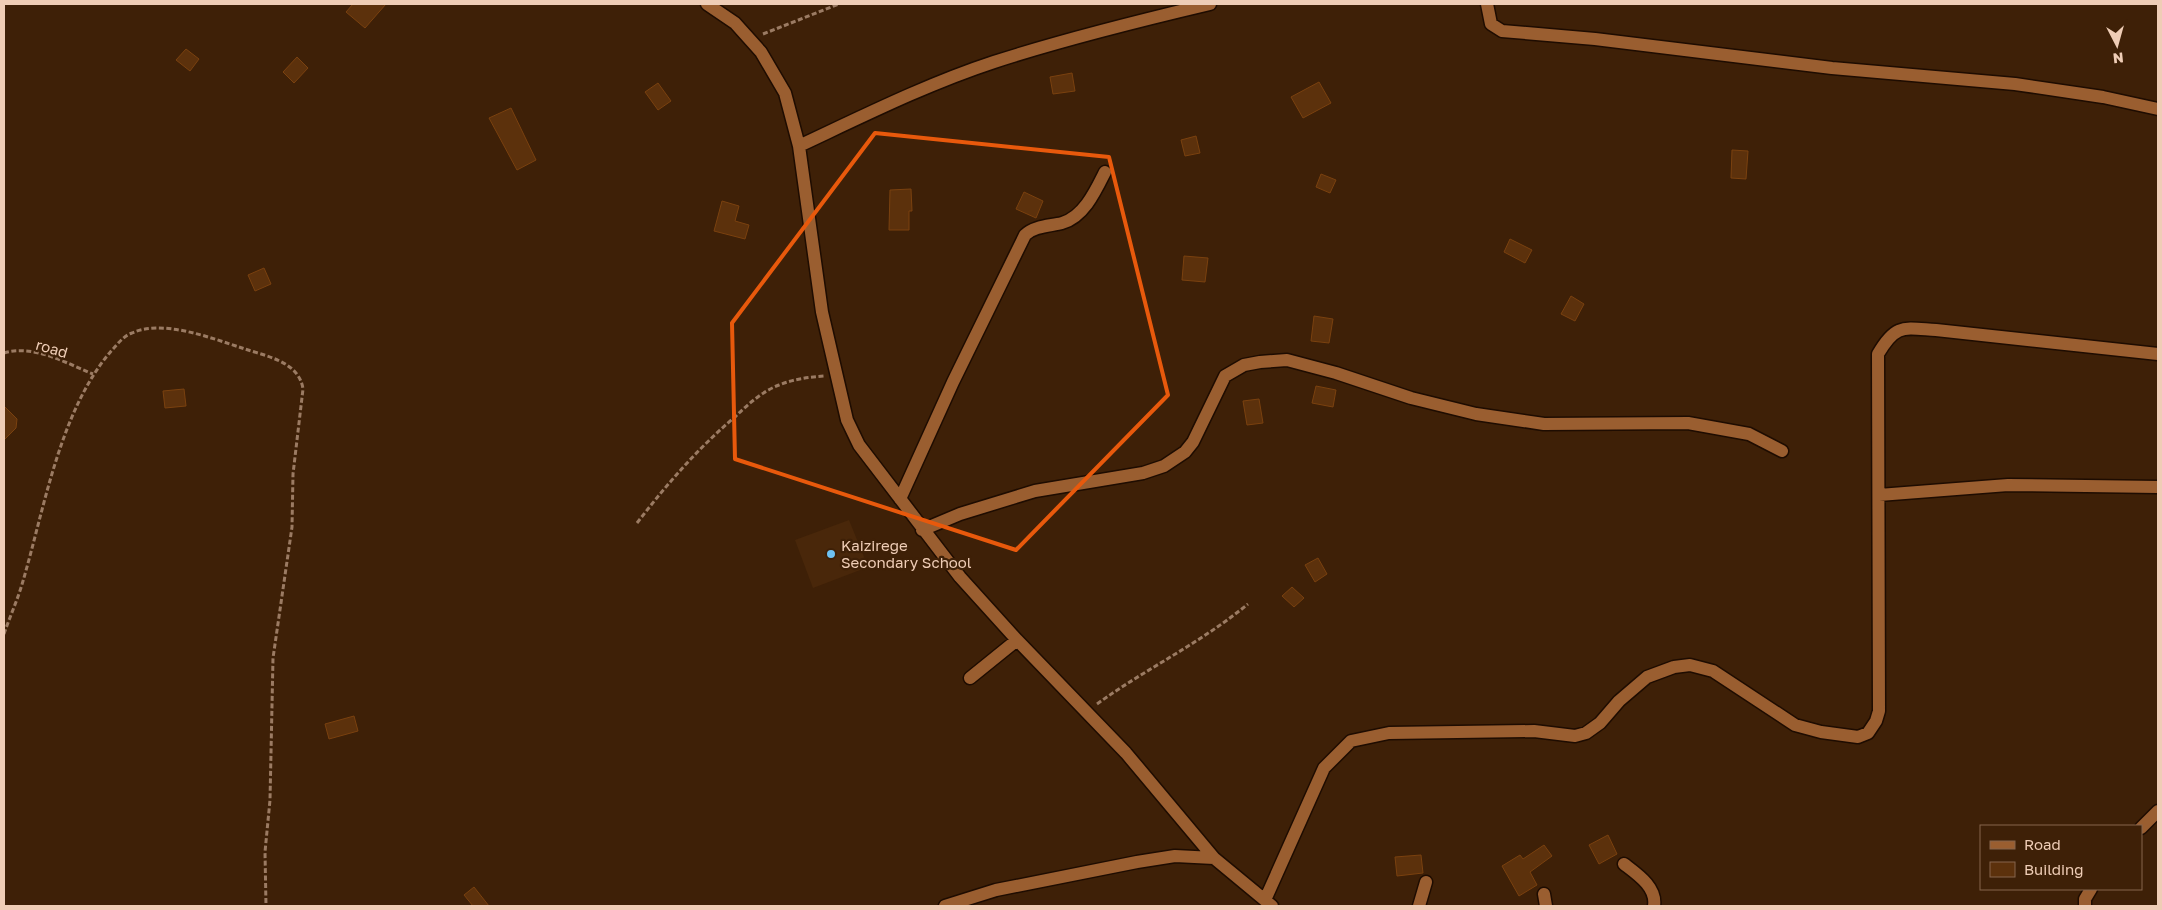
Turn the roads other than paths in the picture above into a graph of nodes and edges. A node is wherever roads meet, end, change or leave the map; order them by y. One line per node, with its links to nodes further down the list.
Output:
1 (707, 4): 5 (street)
2 (1210, 4): 5 (street)
3 (1487, 4): 4 (street)
4 (2158, 109)
5 (799, 146): 11 (street)
6 (1105, 172): 11 (street)
7 (2158, 354): 10 (street)
8 (1782, 451): 12 (street)
9 (2158, 487): 10 (street)
10 (1879, 495): 21 (street)
11 (900, 499): 12 (street)
12 (922, 530): 13 (street)
13 (1017, 640): 14 (street); 17 (street)
14 (970, 678)
15 (2158, 811): 16 (street)
16 (2142, 827)
17 (1214, 858): 21 (street); 22 (street)
18 (1624, 864): 24 (street)
19 (1426, 882): 23 (street)
20 (2090, 890): 25 (street)
21 (1269, 903)
22 (945, 906)
23 (1419, 906)
24 (1654, 906)
25 (2085, 906)

